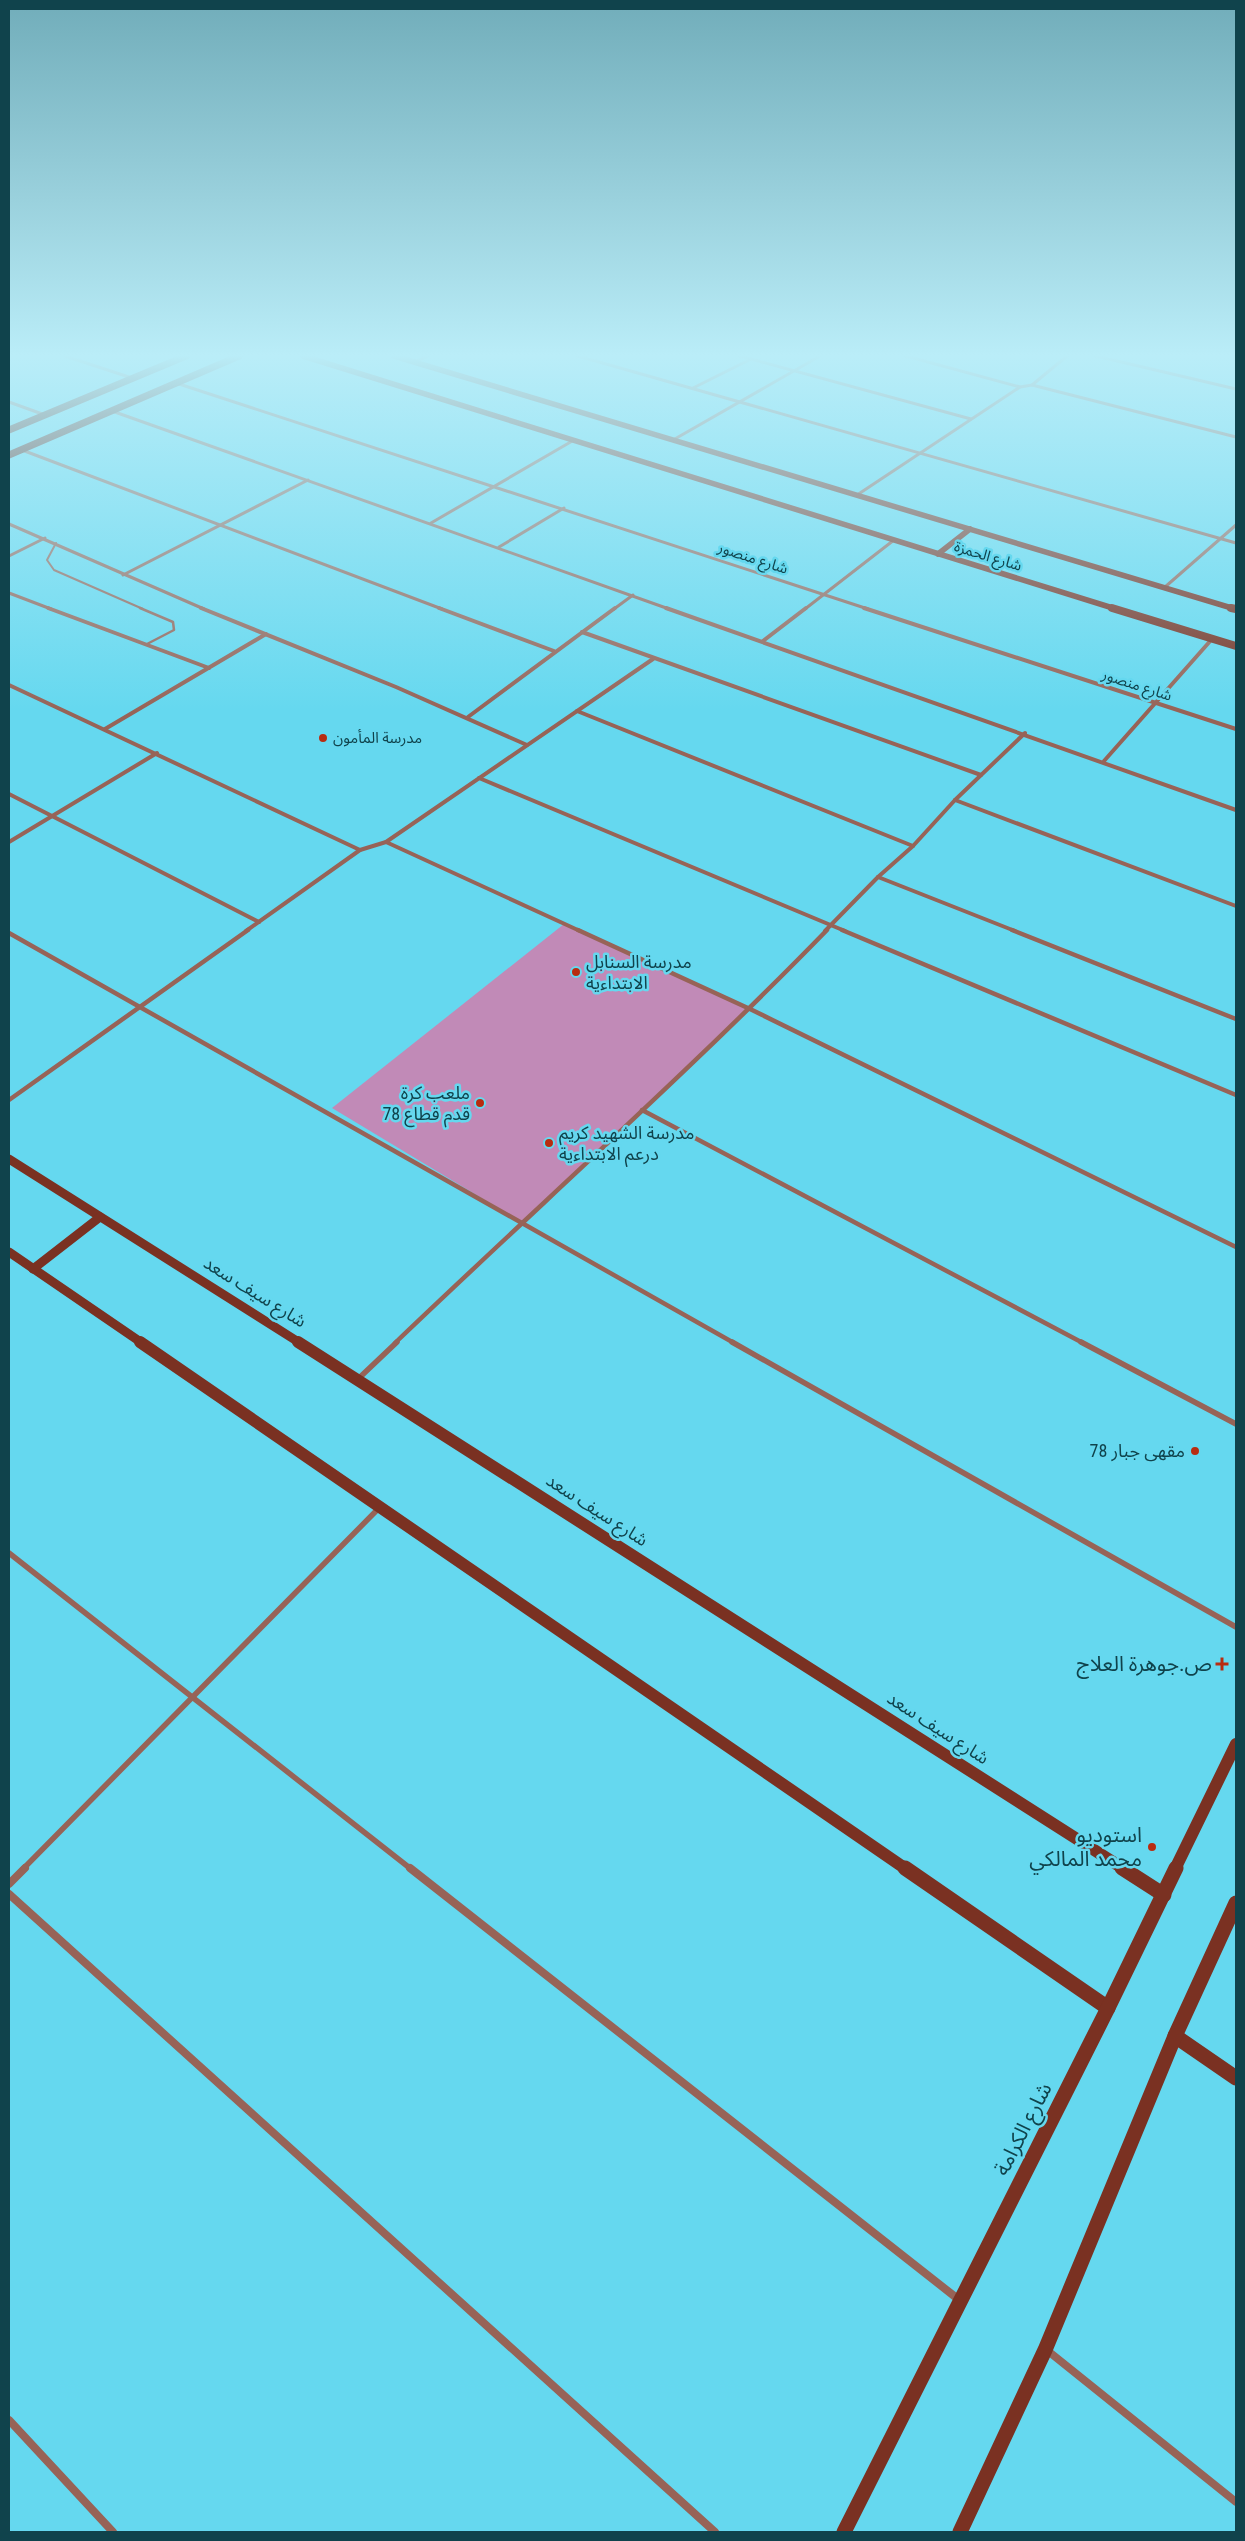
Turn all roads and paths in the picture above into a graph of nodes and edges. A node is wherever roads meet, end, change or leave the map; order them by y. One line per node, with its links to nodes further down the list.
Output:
1 (86, 475): 15 (street)
2 (293, 475): 9 (street)
3 (462, 475): 10 (street, شارع منصور)
4 (513, 475): 10 (street)
5 (685, 475): 20 (street, شارع الحمزة)
6 (789, 475): 11 (street, شارع الحمزة)
7 (888, 475): 11 (street)
8 (996, 475): 19 (street)
9 (308, 480): 14 (street); 15 (street)
10 (494, 485): 12 (street, شارع منصور); 14 (street)
11 (857, 495): 17 (street, شارع الحمزة)
12 (564, 508): 23 (street); 29 (street, شارع منصور)
13 (9, 524): 18 (street)
14 (431, 524): 23 (street)
15 (220, 525): 26 (street); 38 (street)
16 (1236, 525): 19 (street)
17 (970, 529): 24 (street); 27 (street, شارع الحمزة)
18 (45, 538): 21 (street); 25 (street)
19 (1220, 539): 22 (street); 27 (street)
20 (894, 540): 24 (street, شارع الحمزة); 29 (street)
21 (56, 543): 26 (street); 36 (lane)
22 (1236, 543)
23 (499, 548): 30 (street)
24 (938, 554): 34 (street, شارع الحمزة)
25 (9, 556)
26 (123, 575): 33 (street)
27 (1164, 587): 31 (street, شارع الحمزة)
28 (9, 593): 36 (street)
29 (822, 593): 35 (street); 42 (street, شارع منصور)
30 (634, 595): 32 (street); 35 (street)
31 (1236, 609)
32 (582, 632): 38 (street); 39 (street)
33 (266, 634): 40 (street); 44 (street)
34 (1212, 639): 37 (street, شارع الحمزة); 42 (street)
35 (764, 641): 47 (street)
36 (146, 644): 40 (street)
37 (1236, 646)
38 (554, 651): 44 (street)
39 (653, 659): 43 (street); 51 (street)
40 (209, 668): 45 (street)
41 (9, 685): 45 (street)
42 (1157, 703): 46 (street, شارع منصور); 50 (street)
43 (577, 711): 48 (street); 59 (street)
44 (468, 717): 48 (street)
45 (105, 729): 49 (street)
46 (1236, 729)
47 (1025, 733): 50 (street); 51 (street)
48 (527, 745): 52 (street)
49 (157, 753): 56 (street); 60 (street)
50 (1104, 761): 55 (street)
51 (981, 775): 54 (street)
52 (479, 778): 58 (street); 64 (street)
53 (9, 794): 56 (street)
54 (955, 800): 59 (street); 62 (street)
55 (1236, 810)
56 (52, 816): 57 (street); 63 (street)
57 (9, 842)
58 (386, 842): 60 (street); 67 (street)
59 (913, 846): 61 (street)
60 (360, 850): 63 (street)
61 (878, 877): 64 (street); 68 (street)
62 (1236, 906)
63 (259, 922): 66 (street)
64 (829, 926): 67 (street); 69 (street)
65 (9, 933): 66 (street)
66 (139, 1007): 70 (street); 74 (street)
67 (750, 1009): 71 (street); 75 (street)
68 (1236, 1019)
69 (1236, 1095)
70 (9, 1100)
71 (642, 1110): 74 (street); 79 (street)
72 (9, 1159): 73 (street, شارع سيف سعد)
73 (100, 1217): 77 (street); 78 (street, شارع سيف سعد)
74 (521, 1222): 78 (street); 82 (street)
75 (1236, 1248)
76 (9, 1252): 77 (street)
77 (33, 1269): 80 (street)
78 (358, 1379): 87 (street, شارع سيف سعد)
79 (1236, 1424)
80 (380, 1506): 83 (street); 90 (street)
81 (9, 1554): 83 (street)
82 (1236, 1627)
83 (192, 1697): 85 (street); 93 (street)
84 (1236, 1744): 87 (street, شارع الكرامة)
85 (9, 1884)
86 (9, 1894): 98 (street)
87 (1164, 1895): 90 (street, شارع الكرامة)
88 (1236, 1903): 89 (street)
89 (1232, 1922): 91 (street)
90 (1108, 2008): 93 (street, شارع الكرامة)
91 (1175, 2036): 92 (street); 94 (street)
92 (1236, 2078)
93 (960, 2300): 99 (street, شارع الكرامة)
94 (1045, 2350): 96 (street); 100 (street)
95 (9, 2420): 97 (street)
96 (1236, 2502)
97 (113, 2532)
98 (715, 2532)
99 (844, 2532)
100 (960, 2532)

